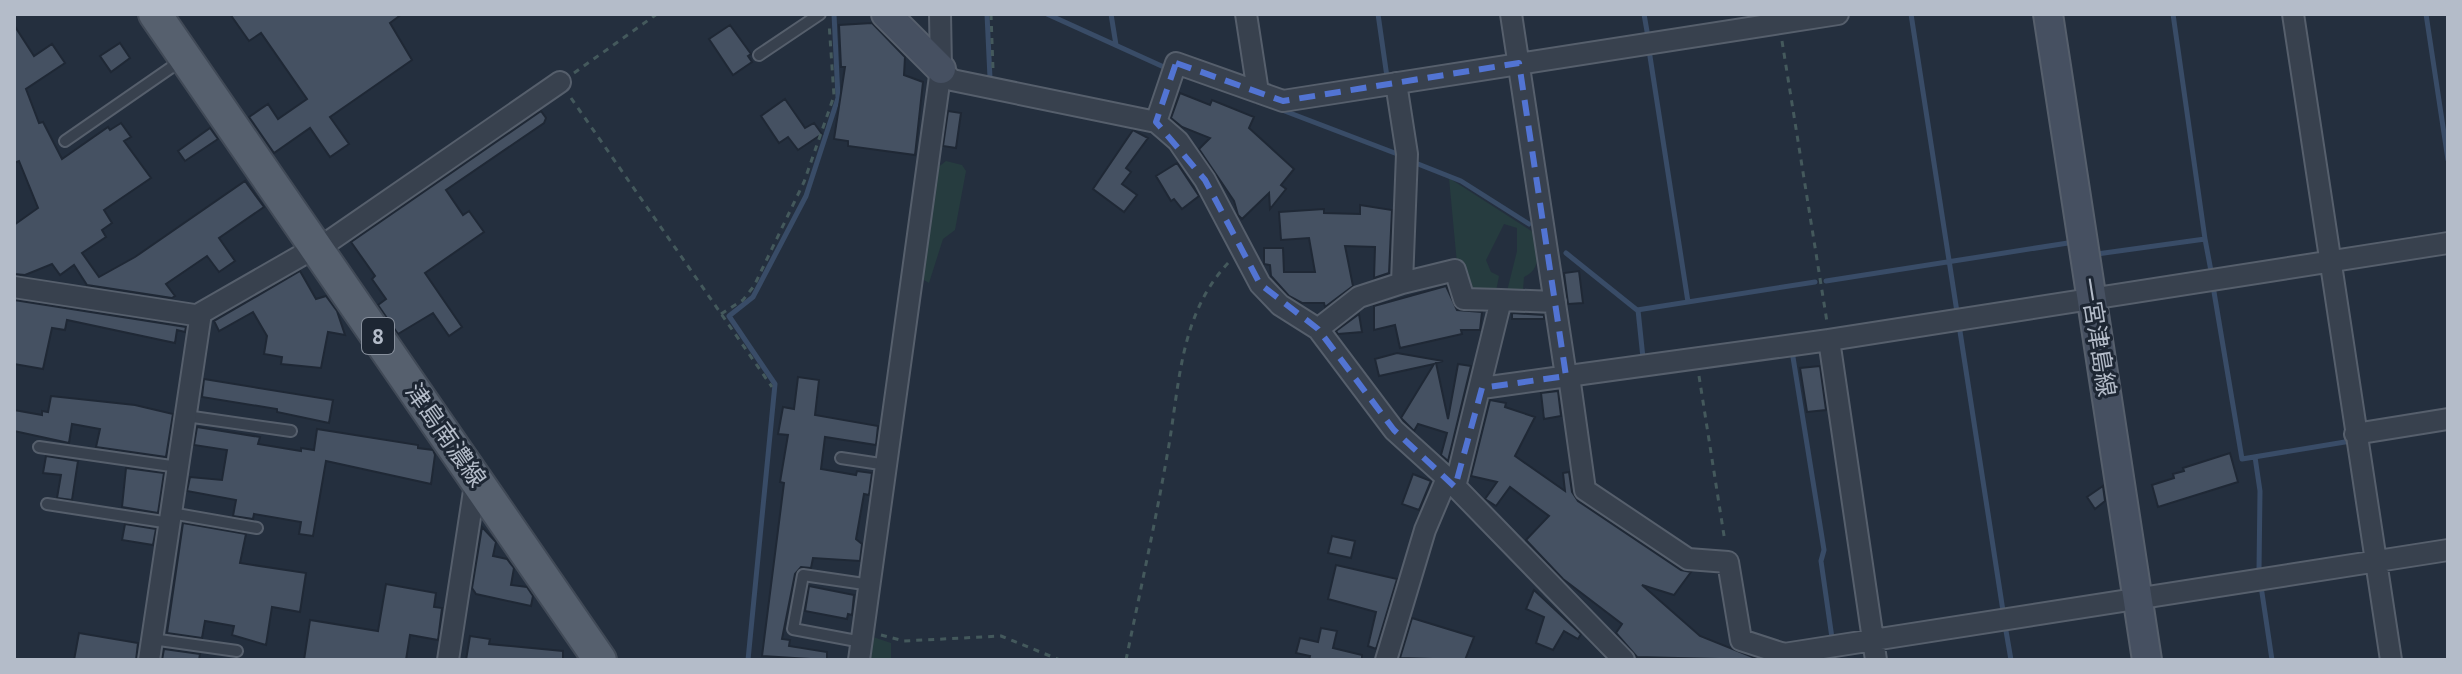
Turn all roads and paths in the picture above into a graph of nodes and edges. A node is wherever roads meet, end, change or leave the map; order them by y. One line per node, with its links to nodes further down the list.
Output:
1 (155, 14): 15 (main road, 津島南濃線 / 8)
2 (657, 14): 18 (path)
3 (820, 14): 14 (lane)
4 (828, 14): 33 (path)
5 (886, 14): 17 (main road)
6 (940, 14): 17 (street)
7 (991, 14): 20 (path)
8 (1246, 14): 21 (street)
9 (1511, 14): 16 (street)
10 (1838, 14): 13 (street)
11 (2048, 14): 30 (main road, 一宮津島線)
12 (2293, 14): 27 (street)
13 (1779, 24): 16 (street); 36 (path)
14 (759, 55)
15 (185, 58): 23 (lane); 25 (main road, 津島南濃線 / 8)
16 (1519, 63): 19 (street); 32 (street)
17 (941, 69): 20 (street); 47 (street)
18 (560, 82): 25 (street); 33 (path)
19 (1396, 83): 21 (street); 28 (street)
20 (994, 89): 22 (street)
21 (1258, 92): 22 (street)
22 (1156, 122): 26 (street)
23 (65, 141)
24 (2448, 243): 27 (street)
25 (317, 248): 34 (street); 49 (main road, 津島南濃線 / 8)
26 (1242, 248): 35 (street); 67 (path)
27 (2329, 261): 30 (street); 44 (street)
28 (1402, 283): 31 (street); 35 (street)
29 (14, 287): 34 (street)
30 (2092, 296): 36 (street); 58 (main road, 一宮津島線)
31 (1501, 300): 32 (street); 40 (street)
32 (1555, 302): 38 (street)
33 (721, 314): 39 (path)
34 (201, 316): 41 (street)
35 (1318, 329): 50 (street)
36 (1829, 340): 37 (street); 61 (street)
37 (1696, 358): 38 (street); 56 (path)
38 (1568, 376): 40 (street); 56 (street)
39 (772, 387)
40 (1482, 388): 50 (street)
41 (186, 416): 43 (lane); 48 (street)
42 (2448, 419): 44 (street)
43 (291, 431)
44 (2355, 434): 55 (street)
45 (39, 447): 48 (lane)
46 (841, 458): 47 (lane)
47 (887, 465): 57 (street)
48 (178, 467): 52 (street)
49 (476, 478): 64 (street); 65 (main road, 津島南濃線 / 8)
50 (1451, 482): 68 (street); 69 (street)
51 (47, 504): 52 (lane)
52 (170, 518): 53 (lane); 59 (street)
53 (257, 528)
54 (2448, 550): 55 (street)
55 (2376, 561): 58 (street); 71 (street)
56 (1728, 562): 61 (street)
57 (871, 585): 60 (street); 60 (lane)
58 (2138, 598): 61 (street); 70 (main road, 一宮津島線)
59 (152, 639): 62 (lane); 63 (street)
60 (862, 644): 66 (path)
61 (1875, 650)
62 (237, 651)
63 (149, 660)
64 (448, 660)
65 (600, 660)
66 (1060, 660)
67 (1126, 660)
68 (1386, 660)
69 (1624, 660)
70 (2147, 660)
71 (2391, 660)

